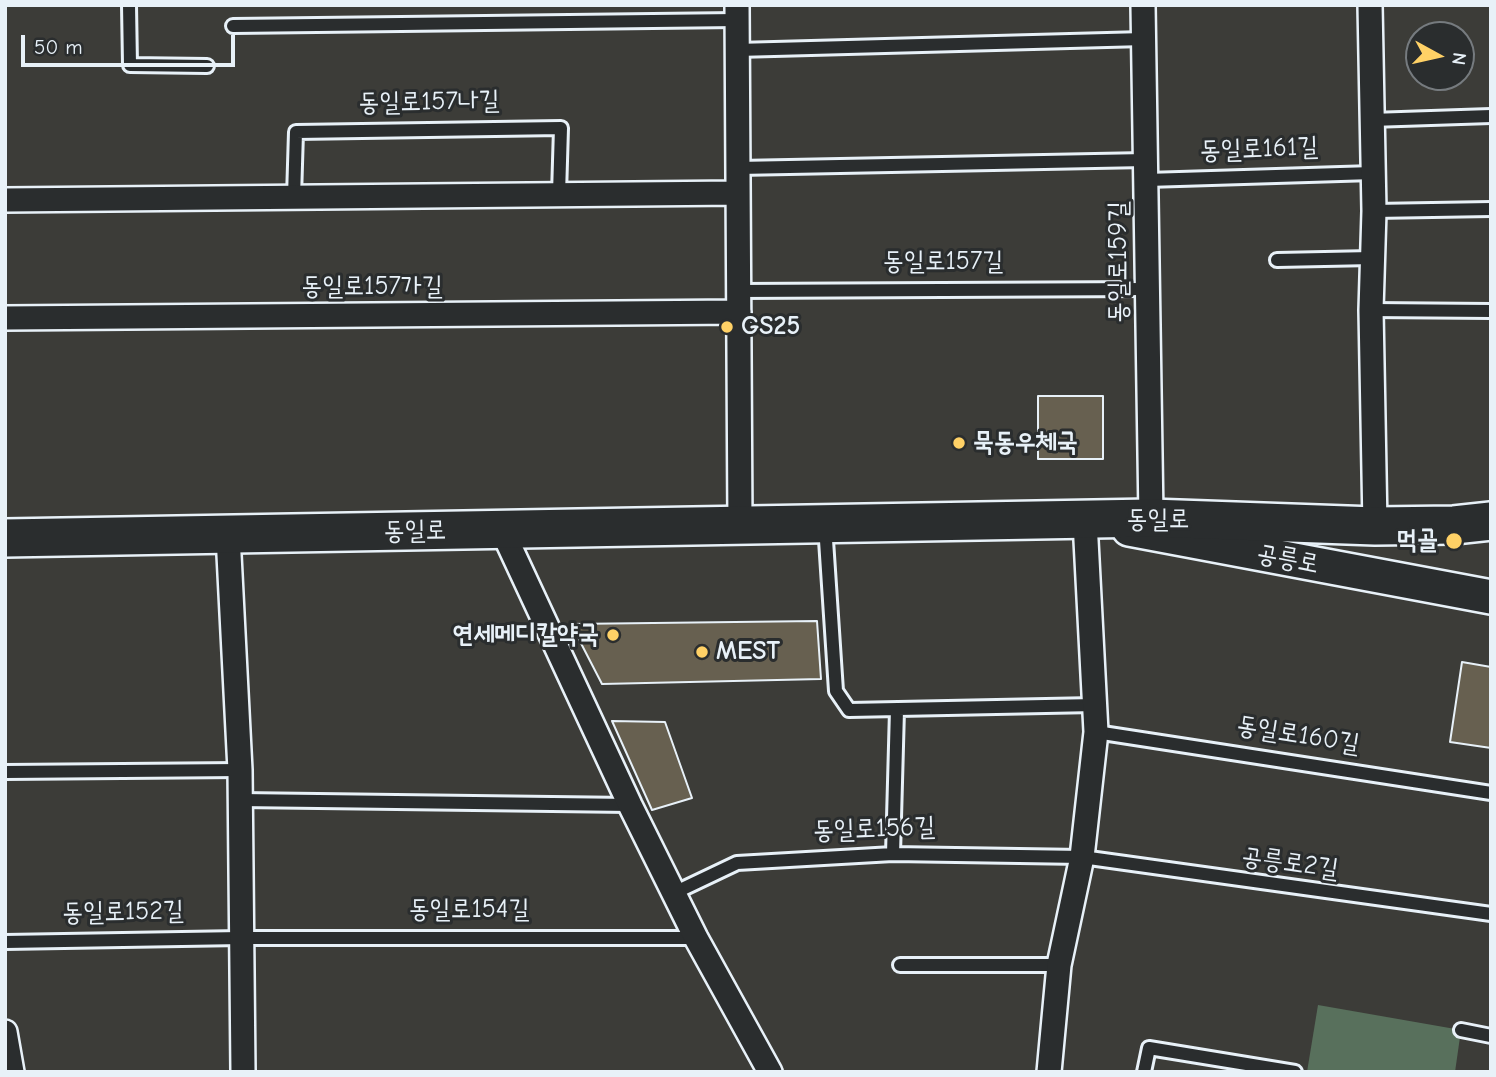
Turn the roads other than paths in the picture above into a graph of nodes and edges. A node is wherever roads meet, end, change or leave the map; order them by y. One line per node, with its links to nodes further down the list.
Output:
1 (129, 5): 8 (lane)
2 (1143, 5): 6 (street, 동일로159길)
3 (1370, 5): 10 (street)
4 (737, 13): 5 (lane); 7 (street)
5 (233, 26)
6 (1144, 39): 7 (lane); 12 (street, 동일로159길)
7 (737, 50): 11 (street)
8 (207, 66)
9 (1491, 116): 10 (lane)
10 (1371, 120): 13 (street)
11 (738, 167): 12 (lane); 14 (street)
12 (1147, 170): 13 (lane, 동일로161길); 22 (street, 동일로159길)
13 (1373, 173): 19 (street)
14 (738, 193): 15 (street); 23 (street)
15 (559, 194): 16 (street); 16 (lane, 동일로157나길)
16 (294, 197): 17 (street)
17 (5, 200)
18 (1491, 209): 19 (lane)
19 (1374, 211): 20 (street)
20 (1372, 258): 21 (lane); 24 (street)
21 (1277, 260)
22 (1147, 289): 23 (lane, 동일로157길); 27 (street, 동일로159길)
23 (739, 302): 26 (street, 동일로157가길); 32 (street)
24 (1371, 310): 25 (lane); 33 (street)
25 (1491, 311)
26 (5, 318)
27 (1152, 519): 28 (main road, 동일로); 33 (main road, 동일로)
28 (1085, 521): 31 (main road, 동일로); 38 (street, 공릉로); 39 (street)
29 (1491, 521): 30 (main road, 동일로)
30 (1454, 524): 33 (main road, 동일로); 37 (street)
31 (825, 525): 32 (main road, 동일로); 40 (lane)
32 (740, 526): 34 (main road, 동일로)
33 (1375, 526)
34 (502, 530): 35 (main road, 동일로); 46 (street)
35 (228, 534): 36 (main road, 동일로); 42 (street)
36 (5, 538)
37 (1491, 540)
38 (1491, 597)
39 (1095, 705): 40 (lane); 41 (street)
40 (897, 710): 47 (lane)
41 (1096, 732): 44 (lane, 동일로160길); 48 (street)
42 (240, 770): 43 (lane); 45 (street)
43 (5, 772)
44 (1491, 793)
45 (240, 800): 46 (lane); 51 (street)
46 (630, 805): 49 (street)
47 (893, 855): 48 (lane, 동일로156길); 49 (lane, 동일로156길)
48 (1082, 857): 50 (lane, 공릉로2길); 55 (street)
49 (674, 893): 52 (street)
50 (1491, 914)
51 (241, 937): 52 (lane, 동일로154길); 53 (lane, 동일로152길); 60 (street)
52 (696, 938): 61 (street)
53 (5, 942)
54 (900, 965): 55 (lane)
55 (1059, 965): 62 (street)
56 (1461, 1030): 58 (lane)
57 (5, 1032): 59 (street)
58 (1491, 1036)
59 (12, 1072)
60 (243, 1072)
61 (769, 1072)
62 (1049, 1072)
63 (1144, 1072): 64 (lane)
64 (1295, 1072)

